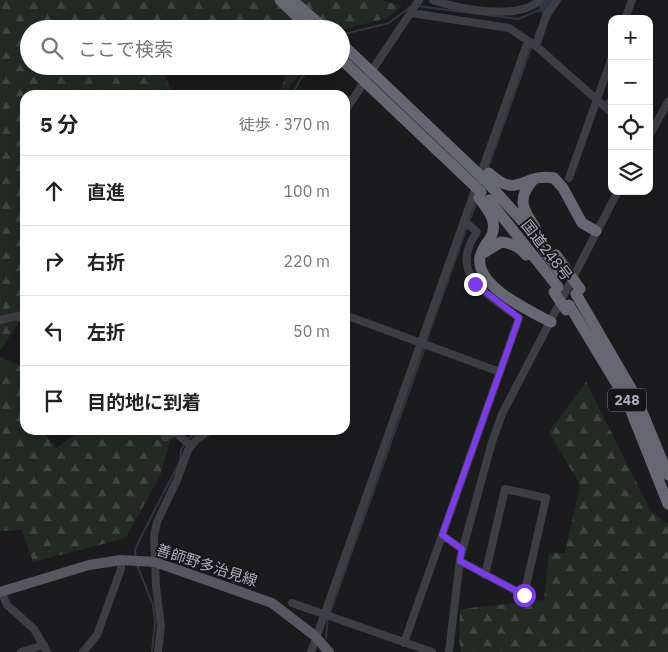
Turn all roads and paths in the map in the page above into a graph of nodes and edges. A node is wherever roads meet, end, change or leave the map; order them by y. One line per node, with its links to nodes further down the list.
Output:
1 (280, 0): 10 (highway)
2 (292, 0): 11 (highway)
3 (432, 0): 4 (street)
4 (540, 0)
5 (556, 0): 13 (street)
6 (632, 0): 9 (street)
7 (418, 2): 8 (street)
8 (411, 13): 12 (street); 19 (street)
9 (626, 15)
10 (301, 20)
11 (315, 20)
12 (528, 41): 13 (street); 28 (street)
13 (536, 46): 17 (street)
14 (350, 52): 26 (highway, bridge)
15 (611, 60): 17 (street)
16 (350, 67): 26 (highway, 国道248号 / 248, bridge)
17 (597, 100): 21 (street); 25 (street)
18 (668, 102): 23 (street)
19 (350, 104)
20 (608, 104): 21 (street)
21 (605, 107): 22 (street)
22 (608, 110)
23 (653, 129)
24 (534, 178): 26 (highway); 29 (highway); 32 (highway, bridge)
25 (569, 178)
26 (484, 186): 30 (highway); 31 (highway, 国道248号 / 248); 32 (highway, 国道248号 / 248)
27 (616, 195): 29 (street)
28 (464, 221): 37 (street); 38 (street)
29 (596, 231): 36 (street)
30 (480, 257): 31 (highway); 36 (highway)
31 (556, 290): 43 (highway, 国道248号 / 248)
32 (578, 292): 42 (highway, 248)
33 (20, 315): 35 (street)
34 (350, 317): 37 (street)
35 (0, 320)
36 (551, 322): 45 (street)
37 (421, 342): 38 (street); 52 (street)
38 (500, 372): 44 (street)
39 (179, 435): 41 (street)
40 (203, 435): 41 (street)
41 (190, 445): 48 (street)
42 (668, 475)
43 (668, 504)
44 (442, 535): 45 (street); 54 (street)
45 (462, 549): 47 (street)
46 (131, 560): 48 (main road, 善師野多治見線); 50 (main road, 善師野多治見線); 57 (street)
47 (460, 561): 49 (street); 62 (street)
48 (155, 562): 53 (main road, 善師野多治見線); 58 (street)
49 (485, 574): 49 (street)
50 (1, 592): 55 (street)
51 (292, 603): 52 (street)
52 (325, 614): 53 (street); 54 (street)
53 (315, 636): 59 (street); 60 (main road, 善師野多治見線)
54 (404, 643): 61 (street)
55 (45, 649): 56 (street)
56 (21, 652)
57 (83, 652)
58 (158, 652)
59 (311, 652)
60 (329, 652)
61 (432, 652)
62 (449, 652)

